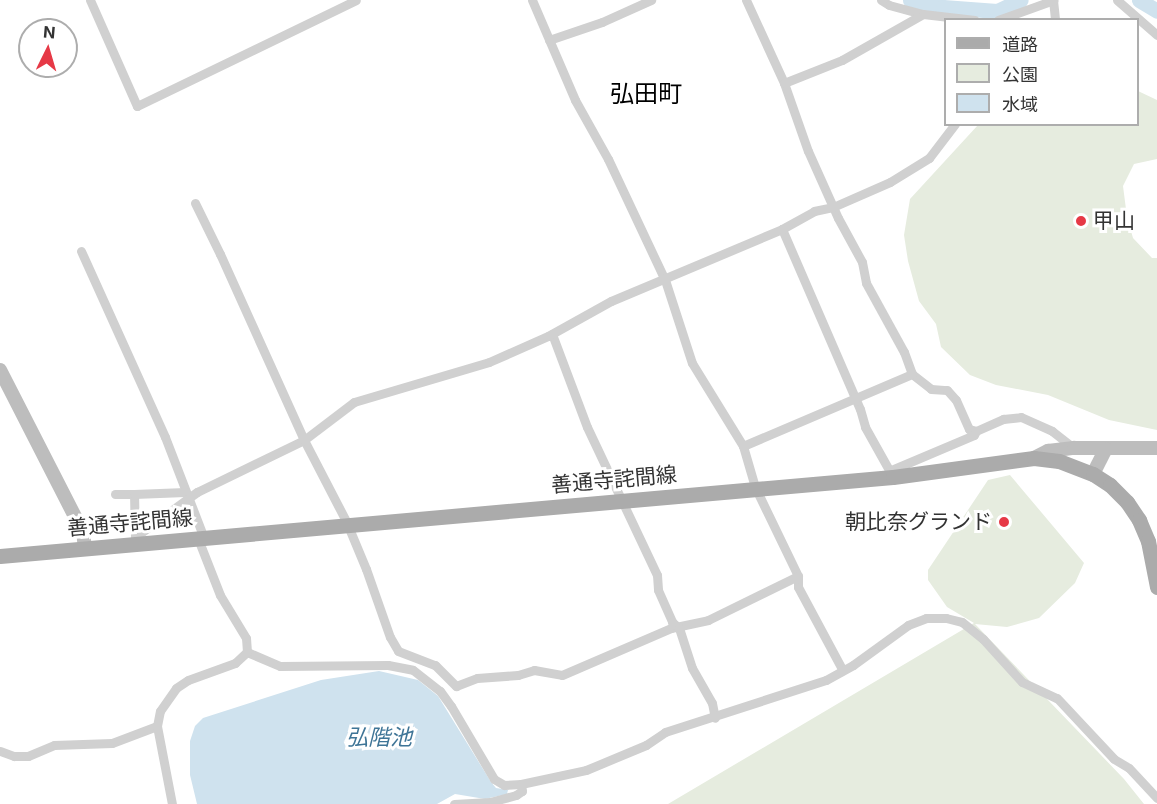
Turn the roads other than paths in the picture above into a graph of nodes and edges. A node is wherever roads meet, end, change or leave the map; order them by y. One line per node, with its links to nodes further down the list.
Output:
1 (90, 0): 2 (street)
2 (356, 0)
3 (532, 0): 16 (street)
4 (651, 0): 16 (street)
5 (746, 0): 17 (street)
6 (881, 0): 9 (street)
7 (1054, 0): 11 (street); 12 (street)
8 (1118, 0): 14 (street)
9 (923, 14): 10 (street); 17 (street)
10 (958, 18)
11 (1004, 18)
12 (1056, 18)
13 (1139, 18): 15 (street)
14 (1139, 18)
15 (1157, 34)
16 (549, 40): 23 (street)
17 (784, 83): 20 (street)
18 (953, 126): 20 (street)
19 (195, 203): 29 (street)
20 (833, 207): 21 (street); 26 (street)
21 (782, 229): 23 (street); 27 (street)
22 (81, 251): 40 (street)
23 (664, 280): 24 (street); 30 (street)
24 (552, 334): 29 (street); 41 (street)
25 (0, 370): 45 (street)
26 (912, 374): 27 (street); 28 (street)
27 (854, 399): 30 (street); 35 (street)
28 (976, 431): 31 (street); 35 (street)
29 (304, 440): 40 (street); 42 (street)
30 (743, 446): 37 (street)
31 (1074, 448): 32 (street); 34 (street)
32 (1106, 448): 33 (street); 36 (street)
33 (1157, 448)
34 (1034, 458): 35 (main road, 善通寺詫間線); 36 (main road, 善通寺詫間線)
35 (891, 474): 37 (main road, 善通寺詫間線)
36 (1093, 474): 48 (main road, 善通寺詫間線)
37 (755, 488): 41 (main road, 善通寺詫間線); 47 (street)
38 (115, 494): 39 (street)
39 (134, 494): 40 (street); 44 (street)
40 (186, 496): 43 (street); 44 (street)
41 (623, 501): 42 (main road, 善通寺詫間線); 49 (street)
42 (346, 525): 43 (main road, 善通寺詫間線); 49 (street)
43 (201, 538): 44 (main road, 善通寺詫間線); 50 (street)
44 (136, 540): 45 (main road, 善通寺詫間線)
45 (86, 548): 46 (main road, 善通寺詫間線)
46 (0, 556)
47 (798, 576): 49 (street); 51 (street)
48 (1157, 587)
49 (679, 628): 52 (street)
50 (247, 652): 53 (street); 55 (street)
51 (842, 669): 52 (street); 56 (street)
52 (716, 718): 55 (street)
53 (157, 726): 54 (street); 57 (street)
54 (0, 751)
55 (522, 784): 58 (street)
56 (1157, 798)
57 (172, 804)
58 (454, 804)

